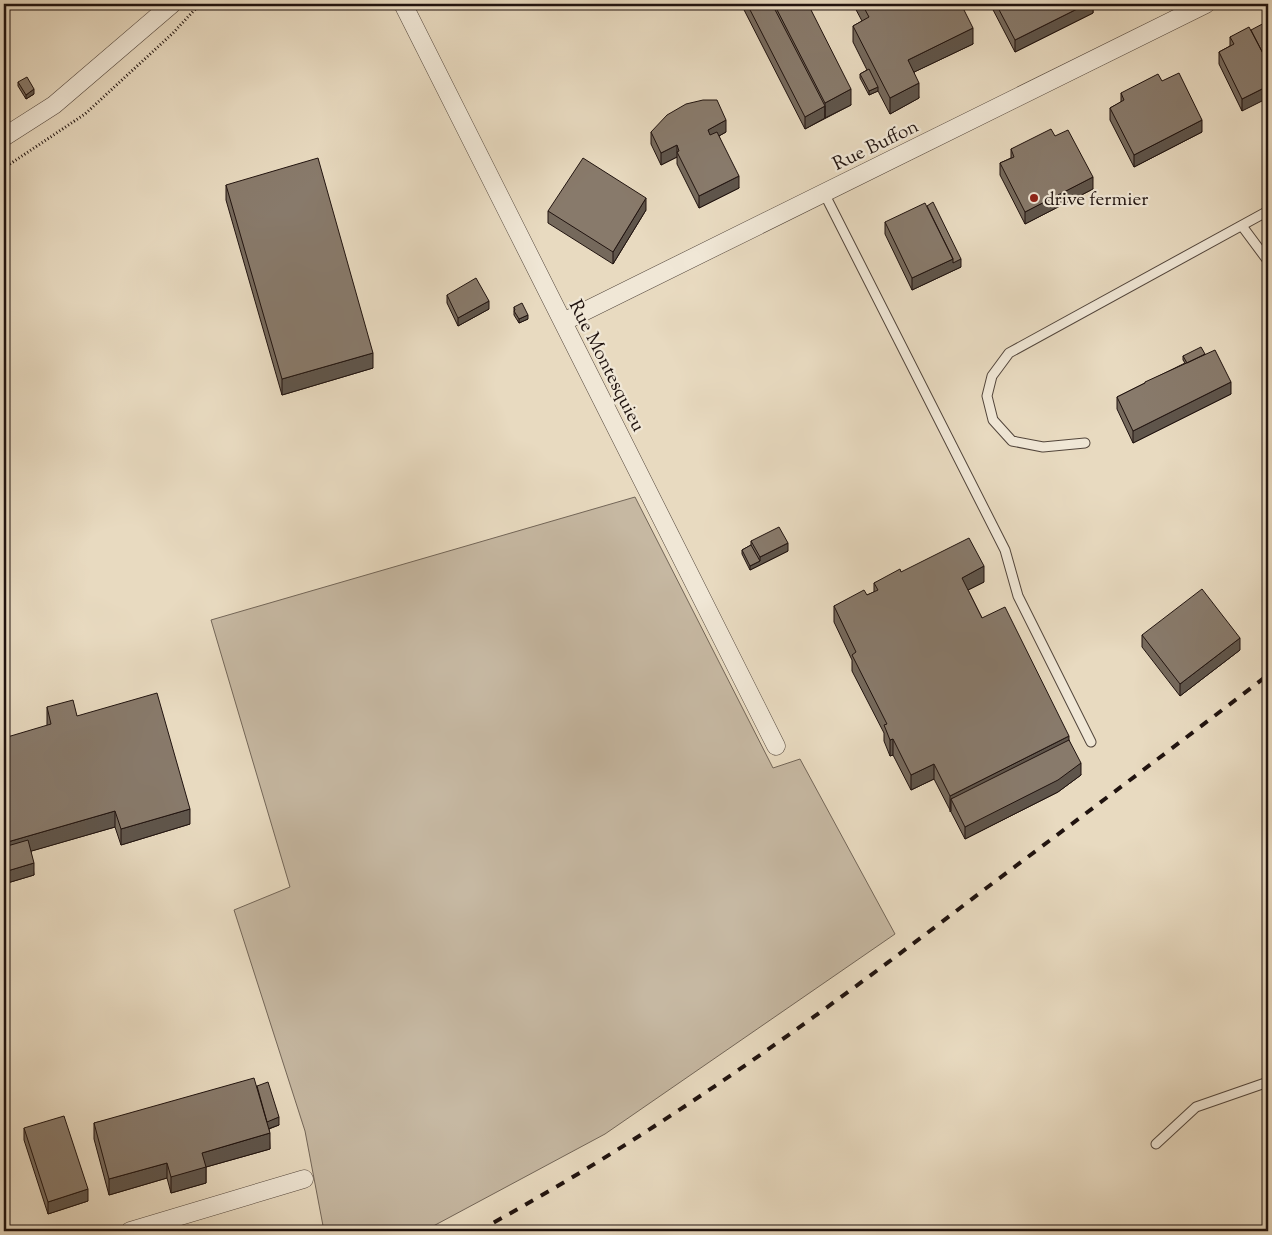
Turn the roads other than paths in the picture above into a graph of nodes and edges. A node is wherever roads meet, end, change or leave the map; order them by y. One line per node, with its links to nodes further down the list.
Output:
1 (172, 4): 4 (street)
2 (402, 4): 9 (street, Rue Montesquieu)
3 (1206, 4): 5 (street, Rue Buffon)
4 (4, 137)
5 (824, 193): 9 (street, Rue Buffon); 11 (lane)
6 (1268, 211): 7 (lane)
7 (1242, 226): 8 (lane); 10 (lane)
8 (1268, 261)
9 (563, 322): 12 (street, Rue Montesquieu)
10 (1085, 443)
11 (1091, 742)
12 (776, 746)
13 (1268, 1082): 14 (lane)
14 (1156, 1144)
15 (304, 1179): 16 (street)
16 (130, 1231)

